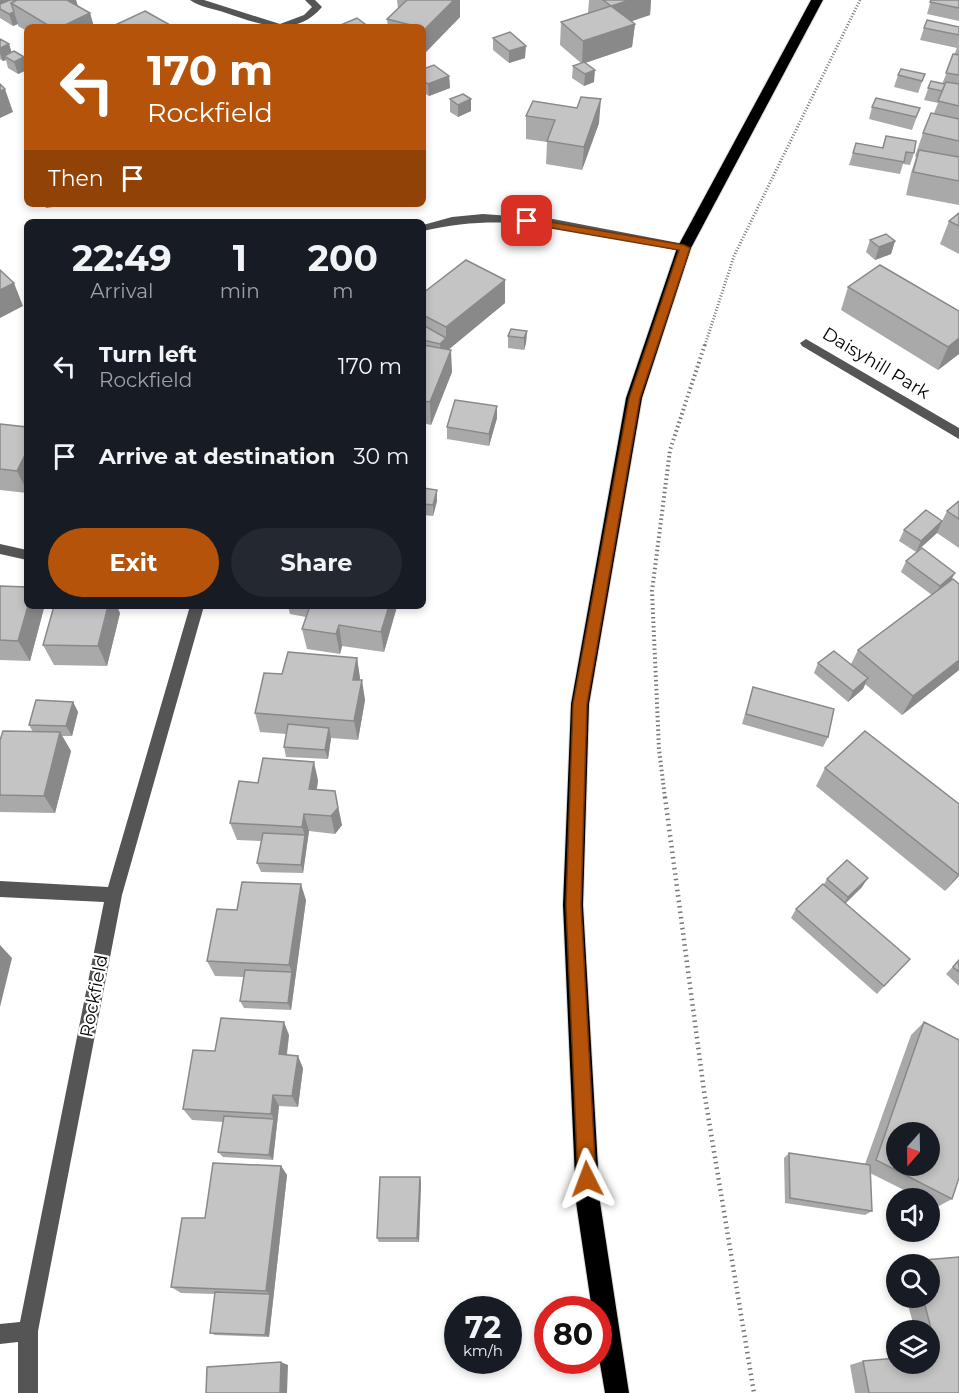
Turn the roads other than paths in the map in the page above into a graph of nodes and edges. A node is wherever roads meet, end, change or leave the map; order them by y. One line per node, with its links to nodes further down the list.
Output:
1 (195, 0): 4 (street)
2 (310, 0): 5 (street)
3 (818, 0): 7 (highway)
4 (271, 24)
5 (288, 24)
6 (426, 227): 7 (street)
7 (684, 248): 18 (highway)
8 (806, 343): 9 (street, Daisyhill Park)
9 (959, 434)
10 (0, 549): 11 (street)
11 (24, 554)
12 (196, 609): 14 (street, Rockfield)
13 (0, 889): 14 (street)
14 (114, 896): 15 (street, Rockfield)
15 (28, 1331): 16 (street); 17 (street, Rockfield)
16 (0, 1334)
17 (28, 1393)
18 (617, 1393)

